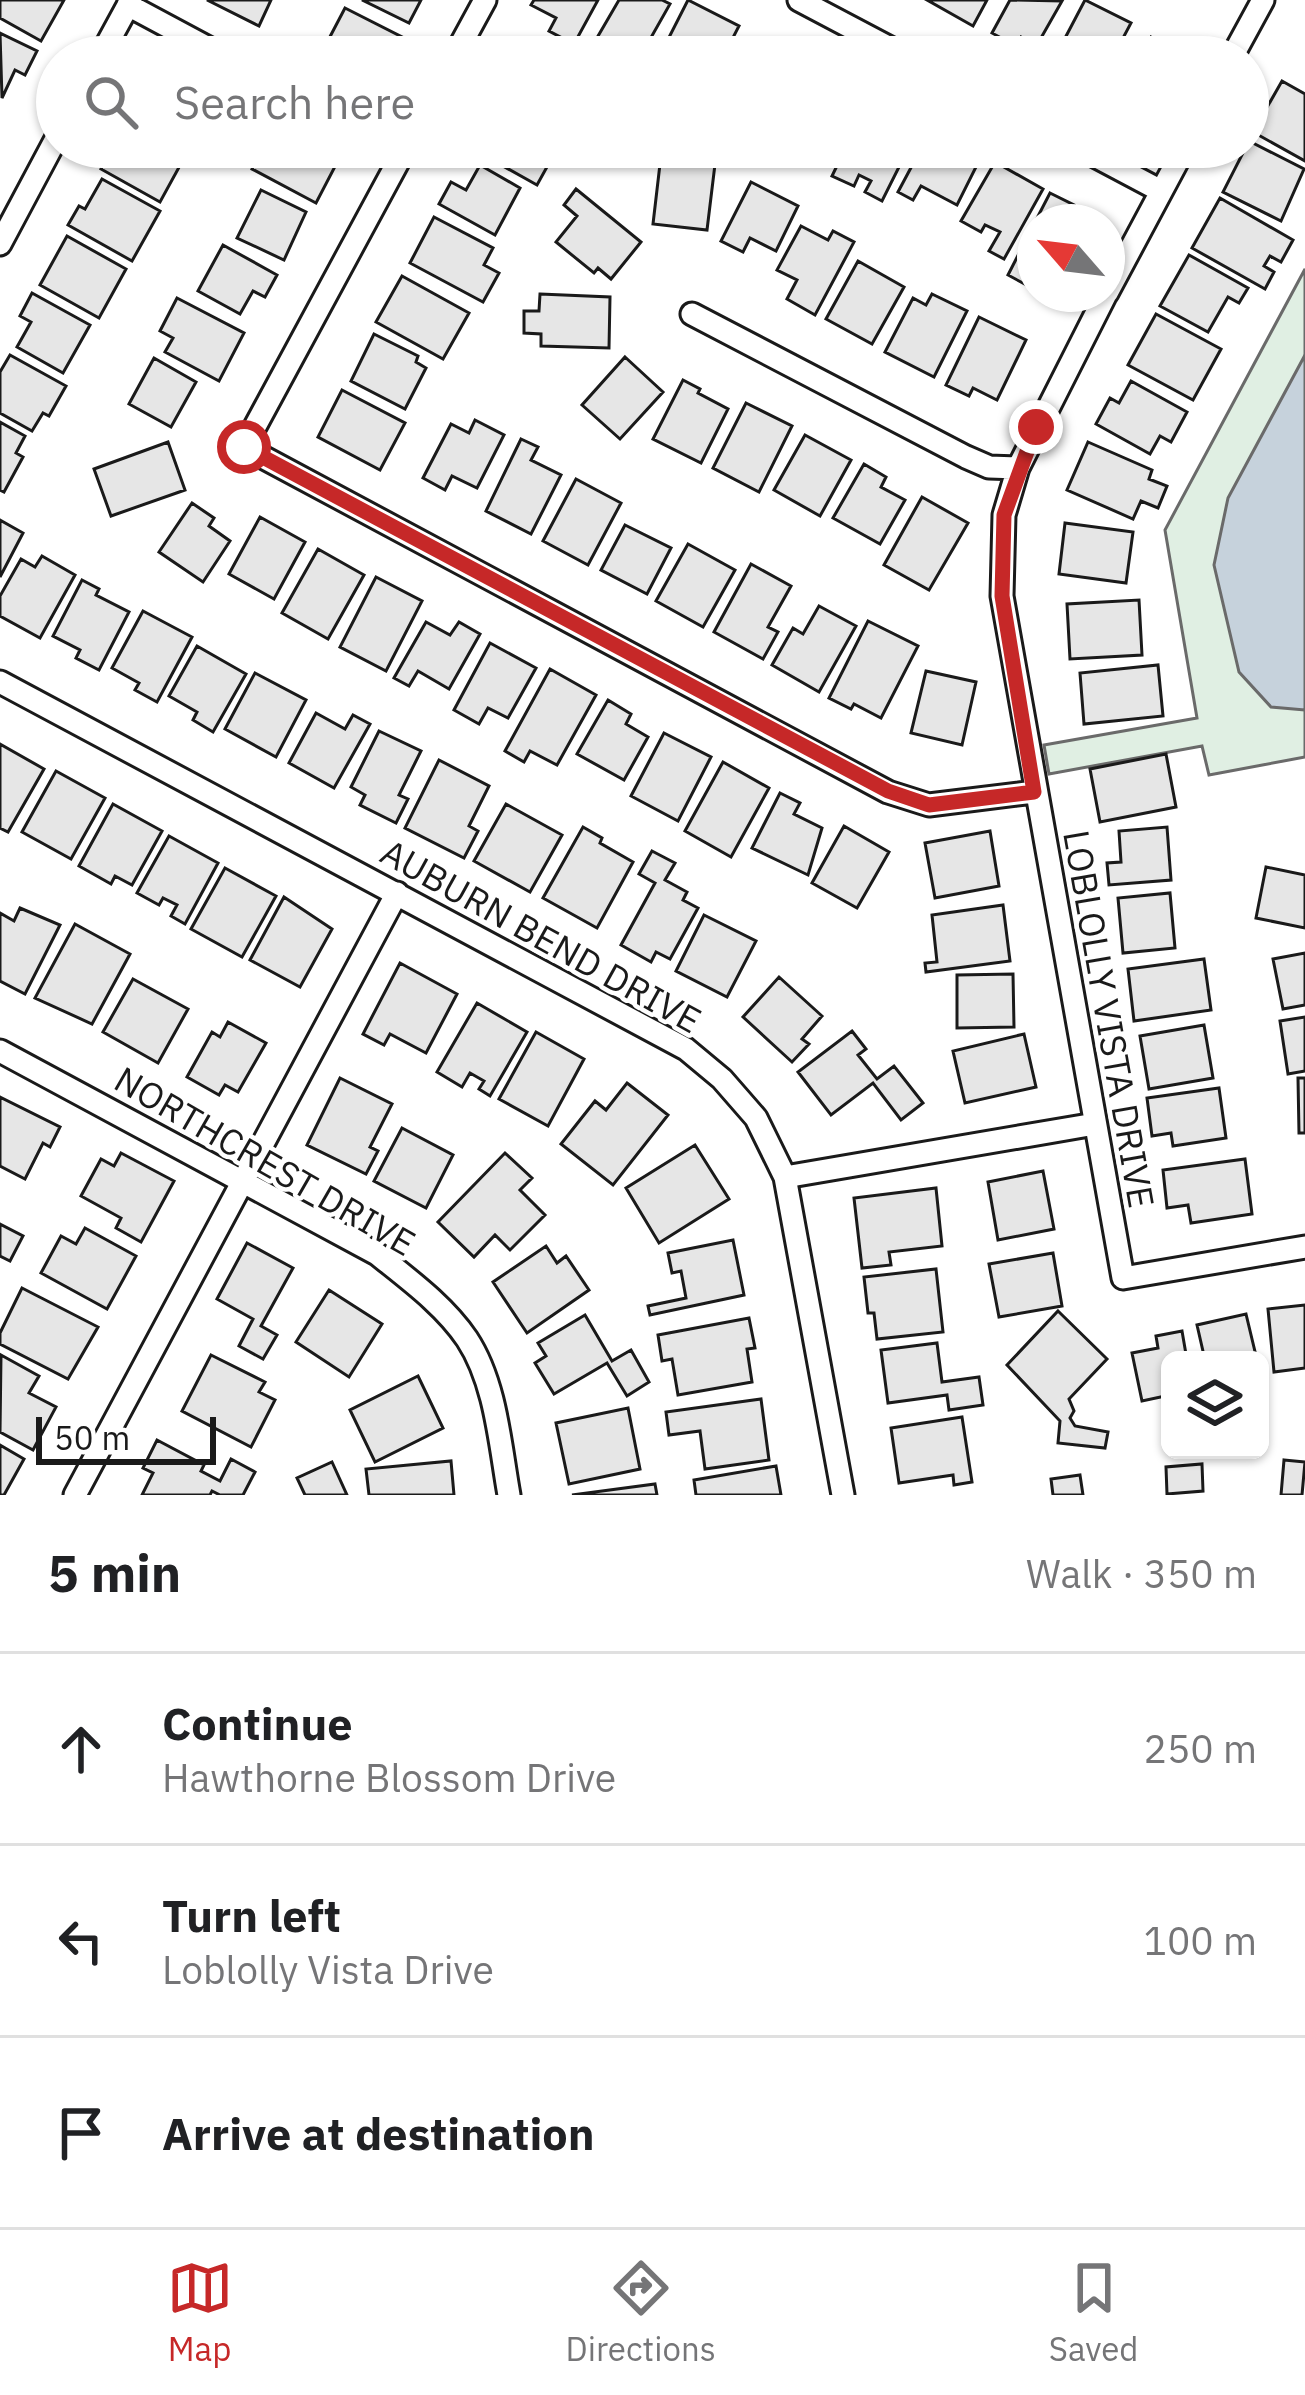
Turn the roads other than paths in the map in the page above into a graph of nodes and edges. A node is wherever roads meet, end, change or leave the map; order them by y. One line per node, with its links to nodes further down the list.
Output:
1 (485, 0): 7 (street)
2 (799, 0): 8 (street)
3 (1263, 0): 9 (street)
4 (129, 3): 5 (street); 6 (street)
5 (111, 36)
6 (188, 36)
7 (465, 36)
8 (868, 36)
9 (1243, 36)
10 (40, 168): 15 (street)
11 (391, 168): 21 (street)
12 (1118, 168): 14 (street)
13 (1174, 168): 14 (street, LOBLOLLY VISTA DRIVE)
14 (1161, 191): 16 (street, LOBLOLLY VISTA DRIVE)
15 (0, 244)
16 (1125, 260)
17 (1098, 312): 19 (street, LOBLOLLY VISTA DRIVE)
18 (692, 314): 19 (street)
19 (1018, 468): 21 (street, LOBLOLLY VISTA DRIVE)
20 (0, 682): 22 (street, AUBURN BEND DRIVE)
21 (1034, 792): 24 (street, LOBLOLLY VISTA DRIVE)
22 (397, 893): 25 (street, AUBURN BEND DRIVE); 26 (street)
23 (0, 1051): 26 (street, NORTHCREST DRIVE)
24 (1095, 1124): 25 (street); 27 (street, LOBLOLLY VISTA DRIVE)
25 (785, 1177): 30 (street, AUBURN BEND DRIVE)
26 (244, 1181): 28 (street); 29 (street, NORTHCREST DRIVE)
27 (1305, 1247)
28 (75, 1495)
29 (508, 1495)
30 (843, 1495)

